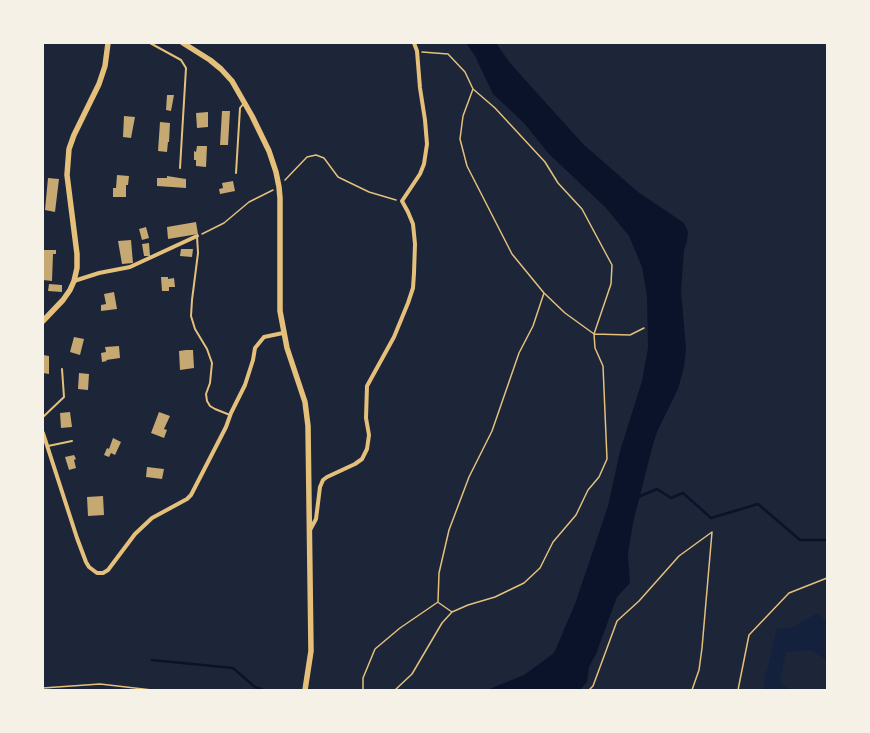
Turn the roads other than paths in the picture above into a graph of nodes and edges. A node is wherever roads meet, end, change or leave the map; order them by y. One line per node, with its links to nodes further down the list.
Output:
1 (108, 43): 9 (main road)
2 (150, 43): 6 (lane)
3 (183, 43): 5 (main road)
4 (414, 43): 18 (street)
5 (244, 102): 7 (lane); 11 (main road)
6 (180, 168)
7 (236, 173)
8 (197, 236): 9 (street); 13 (lane)
9 (74, 281): 10 (main road)
10 (43, 321)
11 (283, 333): 13 (street); 18 (main road)
12 (62, 369): 14 (lane)
13 (230, 415): 17 (street)
14 (43, 417)
15 (43, 434): 17 (street)
16 (72, 441): 17 (lane)
17 (47, 446)
18 (309, 532): 19 (main road)
19 (305, 690)

